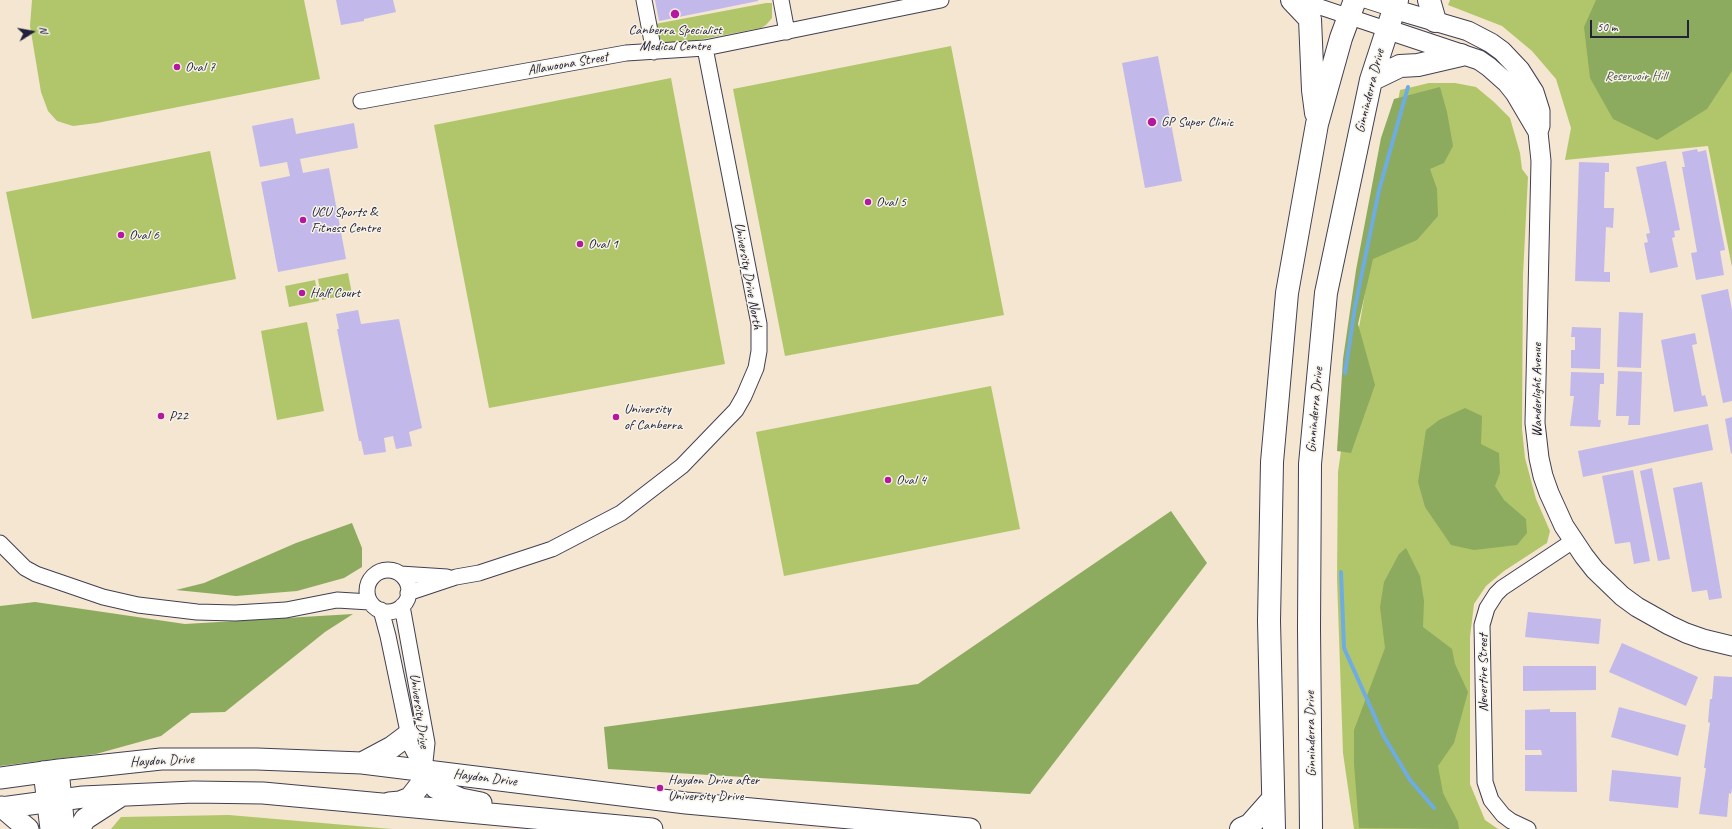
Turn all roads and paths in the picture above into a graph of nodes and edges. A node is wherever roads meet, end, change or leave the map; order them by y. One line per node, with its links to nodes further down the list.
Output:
1 (644, 0): 13 (street)
2 (781, 0): 11 (street)
3 (941, 0): 11 (street, Allawoona Street)
4 (1292, 0): 17 (main road)
5 (1298, 0): 7 (street)
6 (1429, 0): 9 (main road)
7 (1361, 4): 8 (street, Wanderlight Avenue); 10 (street); 17 (main road)
8 (1395, 4): 9 (street, Wanderlight Avenue); 10 (main road, Ginninderra Drive)
9 (1435, 21): 18 (street, Wanderlight Avenue)
10 (1386, 29): 14 (street, Wanderlight Avenue); 15 (main road, Ginninderra Drive)
11 (787, 32): 12 (street, Allawoona Street)
12 (705, 48): 13 (street, Allawoona Street); 22 (street, University Drive North)
13 (654, 52): 16 (street, Allawoona Street)
14 (1462, 55): 15 (main road); 18 (street, Wanderlight Avenue)
15 (1371, 80): 30 (main road, Ginninderra Drive)
16 (361, 102)
17 (1318, 124): 35 (main road)
18 (1538, 132): 19 (street, Wanderlight Avenue)
19 (1573, 541): 27 (street, Wanderlight Avenue); 50 (street, Nevertire Street)
20 (0, 543): 24 (street)
21 (400, 574): 22 (street, University Drive North); 23 (street); 25 (street)
22 (456, 577): 25 (street, University Drive North)
23 (368, 585): 24 (street); 26 (street)
24 (337, 600): 26 (street)
25 (405, 600): 26 (street); 32 (street, University Drive)
26 (375, 606): 28 (street, University Drive)
27 (1732, 646)
28 (408, 735): 29 (main road); 32 (street, University Drive)
29 (362, 763): 31 (main road, Haydon Drive); 32 (main road, Haydon Drive)
30 (1312, 764): 48 (main road, Ginninderra Drive); 49 (main road)
31 (51, 770): 33 (main road, Haydon Drive); 36 (street)
32 (424, 770): 37 (main road); 39 (main road); 45 (main road, Haydon Drive)
33 (0, 778)
34 (122, 796): 36 (main road); 37 (main road); 43 (main road)
35 (1273, 799): 46 (main road); 47 (main road)
36 (55, 800): 38 (main road); 41 (street); 42 (street)
37 (383, 804): 39 (main road)
38 (1, 807): 40 (main road)
39 (546, 819): 44 (main road)
40 (28, 829)
41 (50, 829)
42 (65, 829)
43 (79, 829)
44 (652, 829)
45 (970, 829)
46 (1241, 829)
47 (1274, 829)
48 (1311, 829)
49 (1326, 829)
50 (1528, 829)

